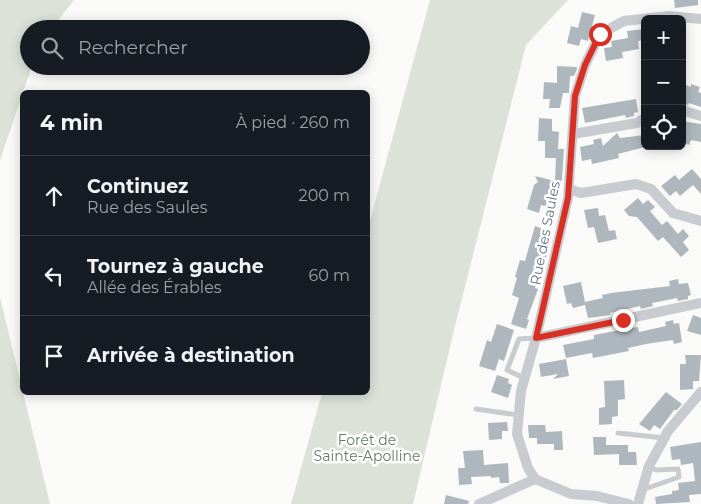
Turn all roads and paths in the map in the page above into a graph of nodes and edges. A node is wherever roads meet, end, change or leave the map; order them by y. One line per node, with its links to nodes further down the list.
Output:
1 (701, 19): 5 (street, Rue des Saules)
2 (686, 111): 3 (street)
3 (701, 116)
4 (641, 120): 5 (street)
5 (573, 134): 6 (street, Rue des Saules)
6 (569, 190): 7 (street); 9 (street, Rue des Saules)
7 (701, 221)
8 (701, 303): 9 (street)
9 (536, 338): 10 (street, Rue des Saules); 10 (lane)
10 (524, 378): 13 (street, Rue des Saules)
11 (701, 392): 15 (street)
12 (476, 409): 13 (lane)
13 (518, 415): 17 (street, Rue des Saules)
14 (618, 433): 15 (lane)
15 (665, 438): 16 (street)
16 (649, 466): 18 (street); 18 (lane)
17 (535, 479): 19 (street); 20 (street)
18 (642, 490): 21 (street)
19 (478, 504)
20 (629, 504)
21 (638, 504)

